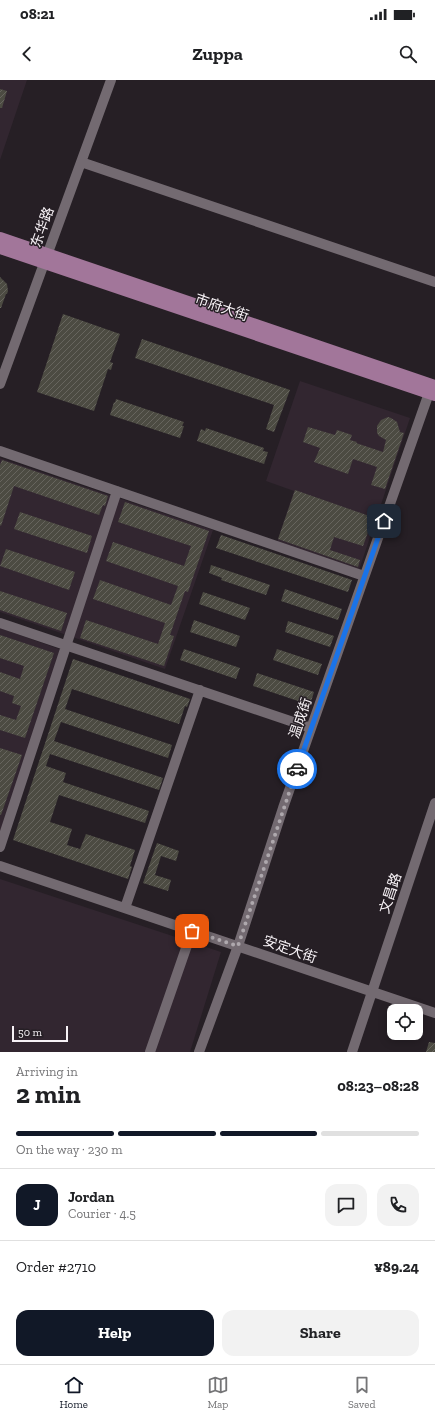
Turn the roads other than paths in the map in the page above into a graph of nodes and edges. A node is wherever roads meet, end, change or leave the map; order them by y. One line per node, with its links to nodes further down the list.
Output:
1 (111, 80): 2 (street, 东华路)
2 (81, 162): 5 (street, 东华路); 6 (street)
3 (0, 238): 5 (main road, 市府大街)
4 (0, 248): 5 (main road, 市府大街)
5 (46, 259): 7 (street, 东华路); 8 (main road, 市府大街)
6 (435, 282)
7 (0, 384)
8 (433, 387): 11 (street, 温成街)
9 (0, 451): 10 (street)
10 (117, 491): 11 (street); 13 (street)
11 (364, 576): 15 (street, 温成街)
12 (0, 623): 13 (street)
13 (66, 645): 14 (street); 17 (street)
14 (200, 690): 15 (street); 19 (street)
15 (311, 728): 21 (street, 温成街)
16 (435, 803): 22 (street, 文昌路)
17 (0, 847)
18 (0, 866): 19 (street, 安定大街)
19 (125, 908): 20 (street, 安定大街)
20 (192, 931): 21 (street, 安定大街); 24 (street)
21 (238, 946): 22 (street, 安定大街); 25 (street, 温成街)
22 (372, 992): 23 (street, 安定大街); 26 (street, 文昌路)
23 (435, 1013)
24 (150, 1052)
25 (200, 1052)
26 (352, 1052)

